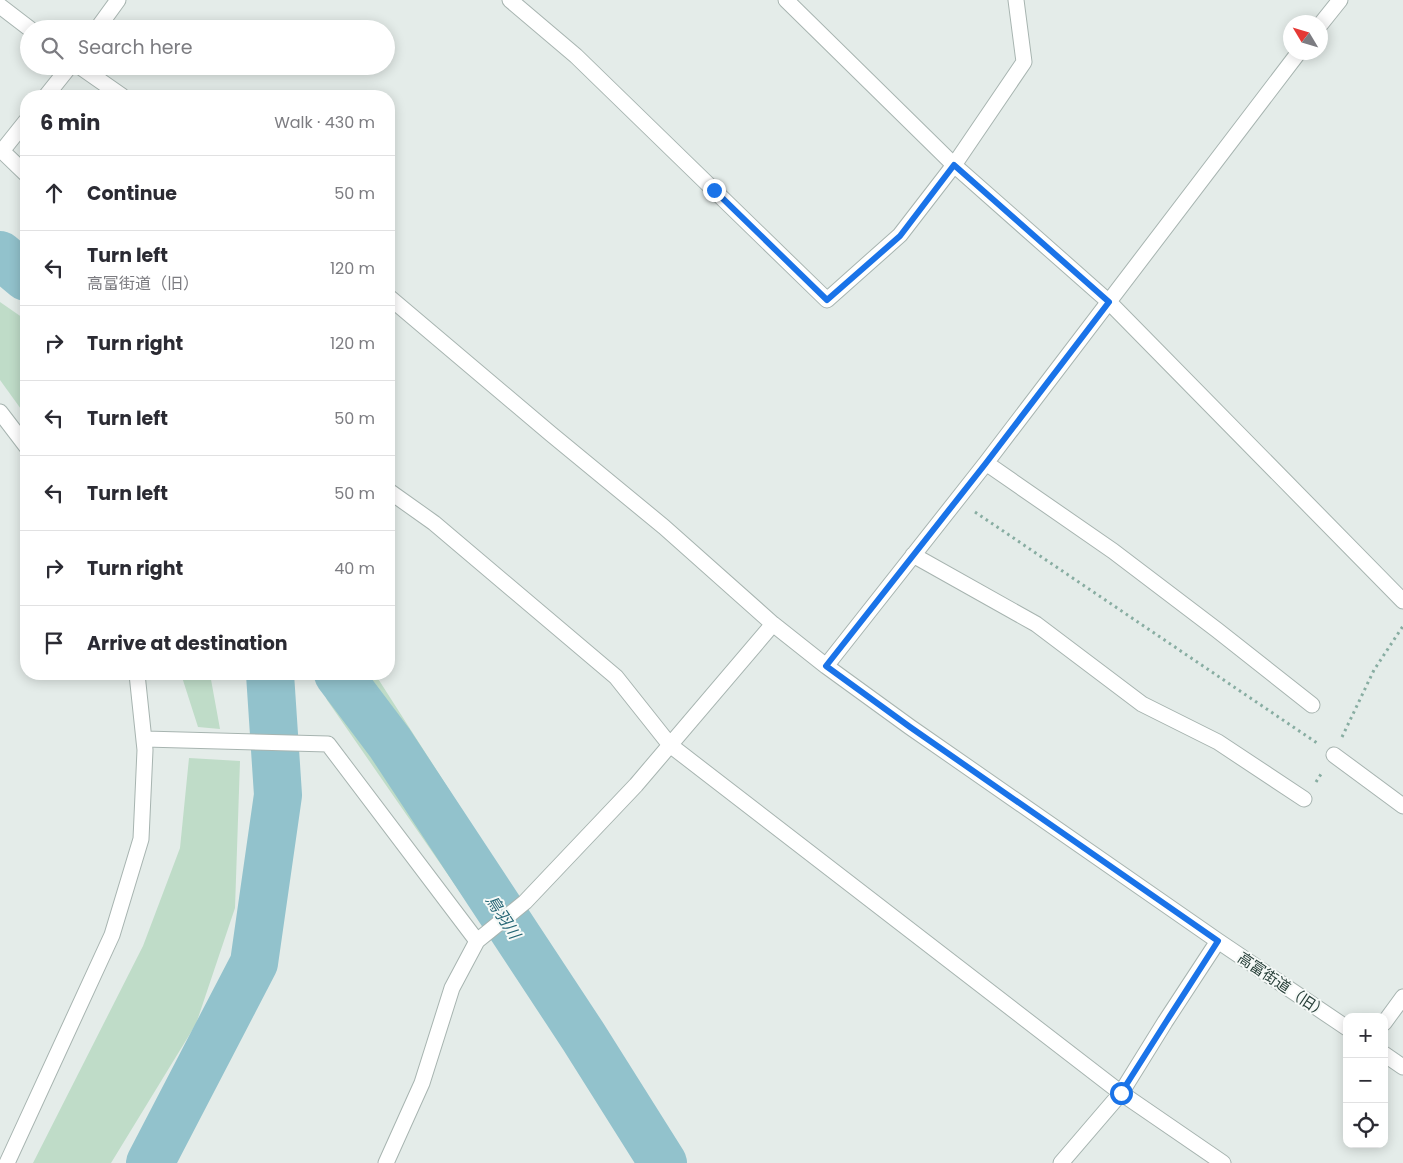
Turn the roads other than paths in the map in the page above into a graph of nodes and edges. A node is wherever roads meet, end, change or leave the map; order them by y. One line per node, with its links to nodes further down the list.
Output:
1 (118, 0): 8 (street)
2 (510, 0): 16 (street)
3 (786, 0): 16 (street)
4 (1016, 0): 16 (street)
5 (1340, 0): 7 (street)
6 (0, 6): 9 (street)
7 (1328, 15)
8 (104, 20)
9 (20, 21)
10 (1293, 60): 19 (street)
11 (63, 75): 13 (street)
12 (92, 75): 14 (street)
13 (51, 90)
14 (113, 90)
15 (20, 128): 17 (street)
16 (954, 165): 19 (street)
17 (20, 168)
18 (395, 302): 26 (street, 高富街道（旧）)
19 (1109, 302): 22 (street); 25 (street)
20 (0, 412): 21 (street)
21 (20, 438)
22 (986, 463): 24 (street); 29 (street)
23 (395, 494): 31 (street)
24 (913, 555): 27 (street); 33 (street)
25 (1403, 601)
26 (773, 624): 27 (street, 高富街道（旧）); 31 (street)
27 (826, 666): 36 (street, 高富街道（旧）)
28 (138, 680): 30 (street)
29 (1312, 705)
30 (145, 739): 35 (street); 43 (street)
31 (670, 745): 35 (street); 42 (street)
32 (1334, 755): 34 (street)
33 (1304, 799)
34 (1403, 806)
35 (477, 941): 44 (street)
36 (1218, 941): 39 (street, 高富街道（旧）); 42 (street)
37 (1403, 997): 38 (street)
38 (1388, 1018)
39 (1343, 1025)
40 (1388, 1057): 41 (street)
41 (1403, 1067)
42 (1121, 1093): 45 (street); 46 (street)
43 (7, 1163)
44 (386, 1163)
45 (1061, 1163)
46 (1223, 1163)

